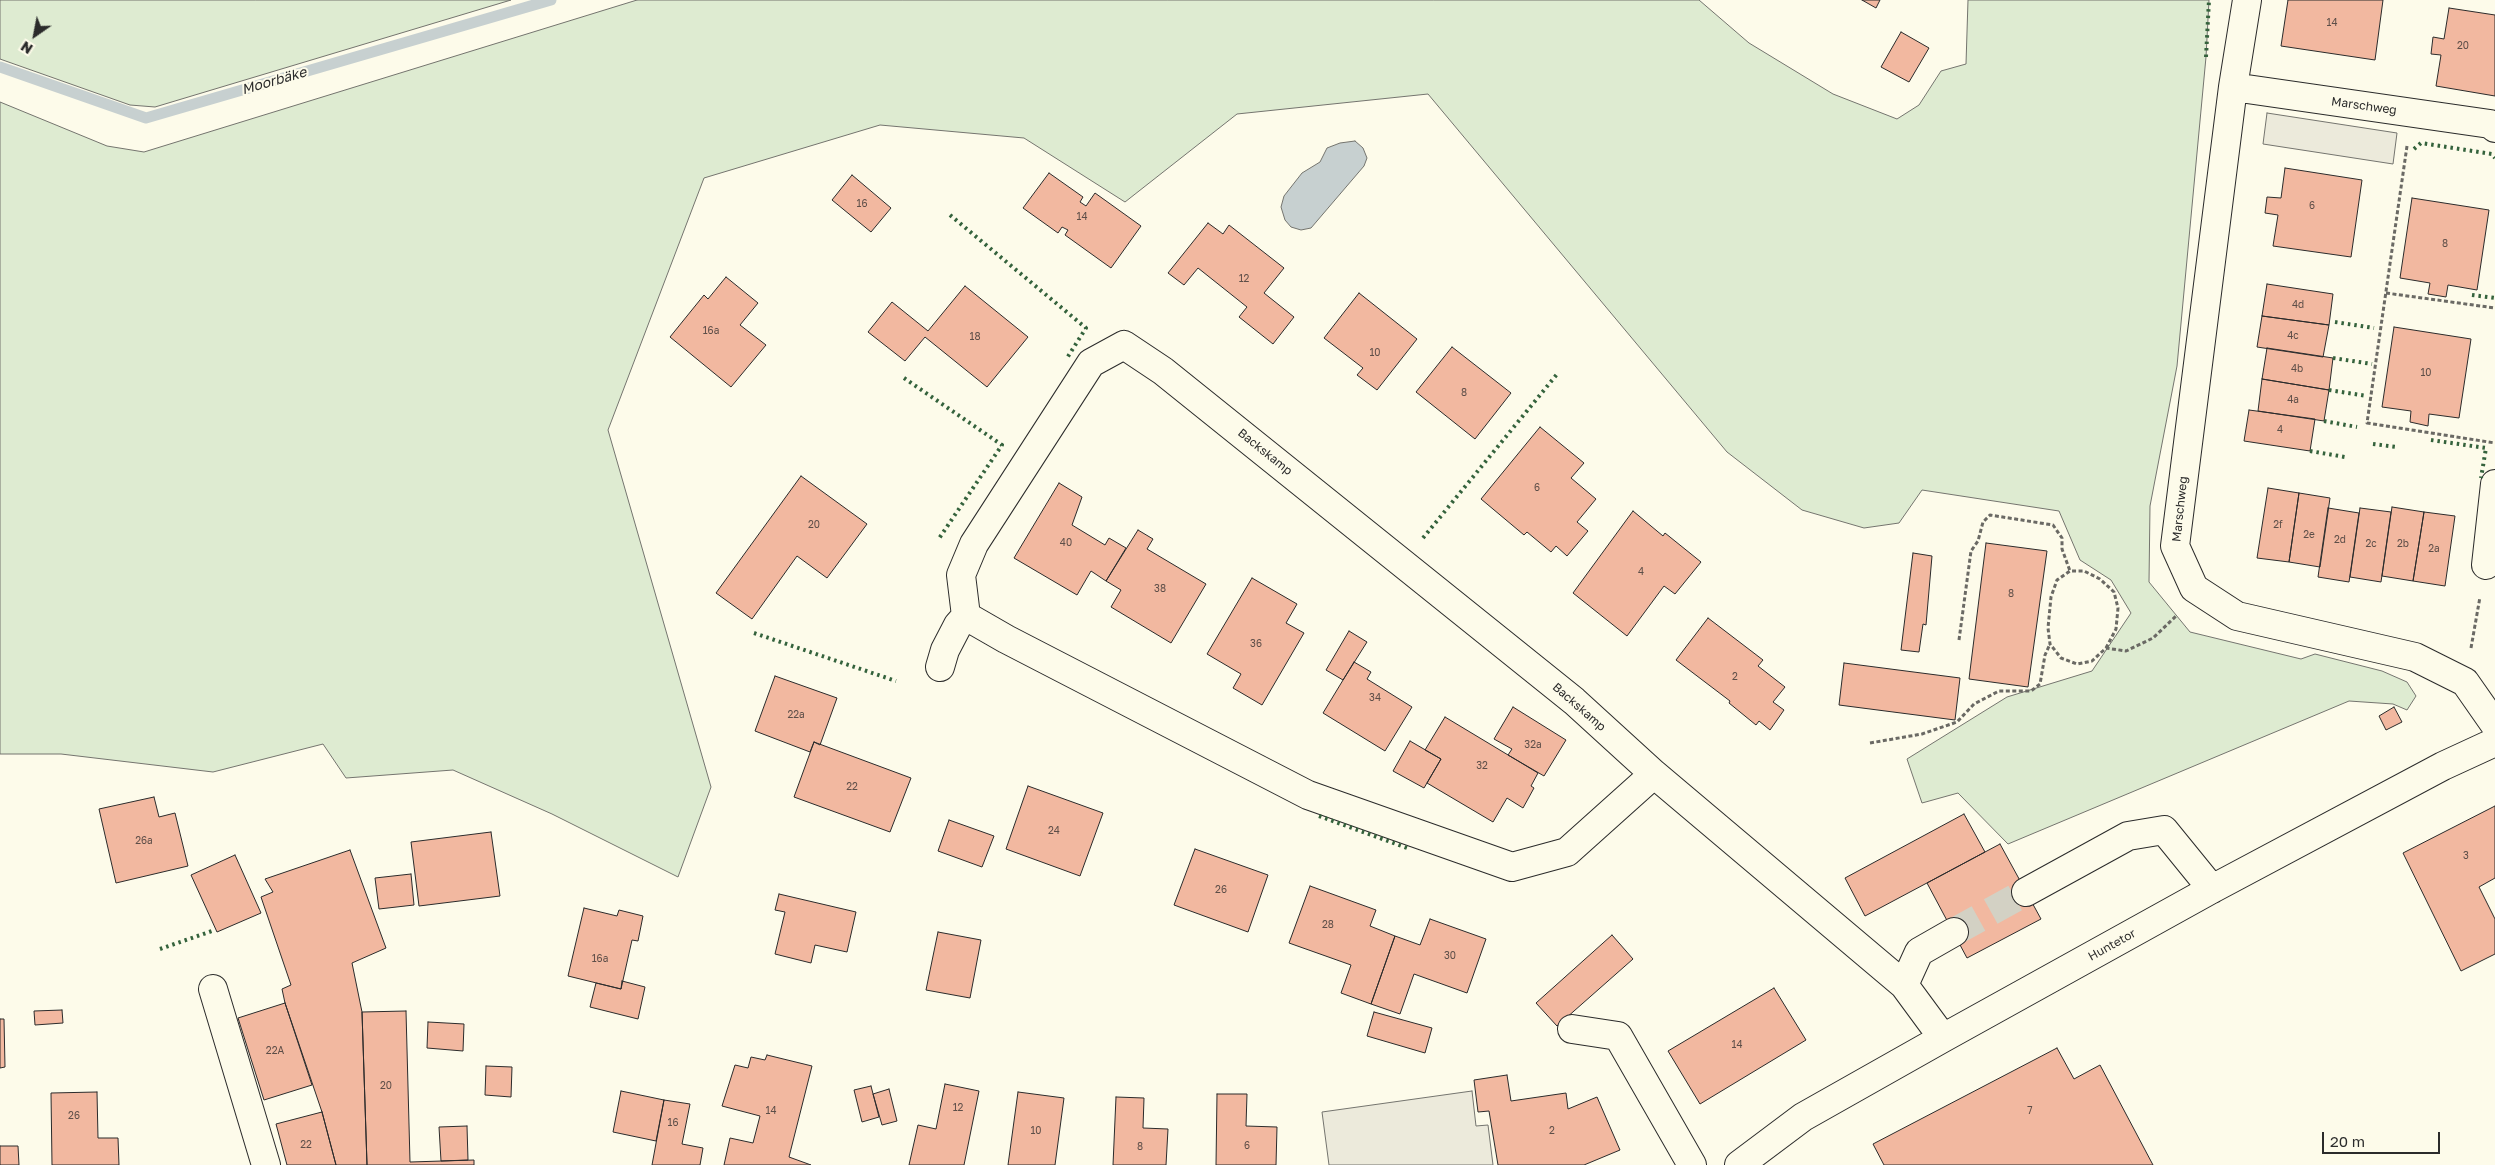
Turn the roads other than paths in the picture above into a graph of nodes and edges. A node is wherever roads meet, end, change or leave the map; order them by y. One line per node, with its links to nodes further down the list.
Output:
1 (2247, 0): 2 (street, Marschweg)
2 (2233, 87): 3 (street, Marschweg); 8 (street, Marschweg)
3 (2495, 128)
4 (2495, 484): 5 (street)
5 (2486, 565)
6 (966, 616): 7 (street); 10 (street); 10 (street, Backskamp)
7 (940, 668)
8 (2495, 725)
9 (2495, 742): 11 (street, Huntetor)
10 (1654, 774): 14 (street, Backskamp)
11 (2212, 889): 12 (street); 17 (street, Huntetor)
12 (2026, 892)
13 (1954, 932): 14 (street)
14 (1904, 985): 17 (street, Backskamp)
15 (213, 990): 18 (street)
16 (1572, 1029): 19 (street)
17 (1943, 1038): 20 (street, Huntetor)
18 (266, 1165)
19 (1692, 1165)
20 (1739, 1165)

